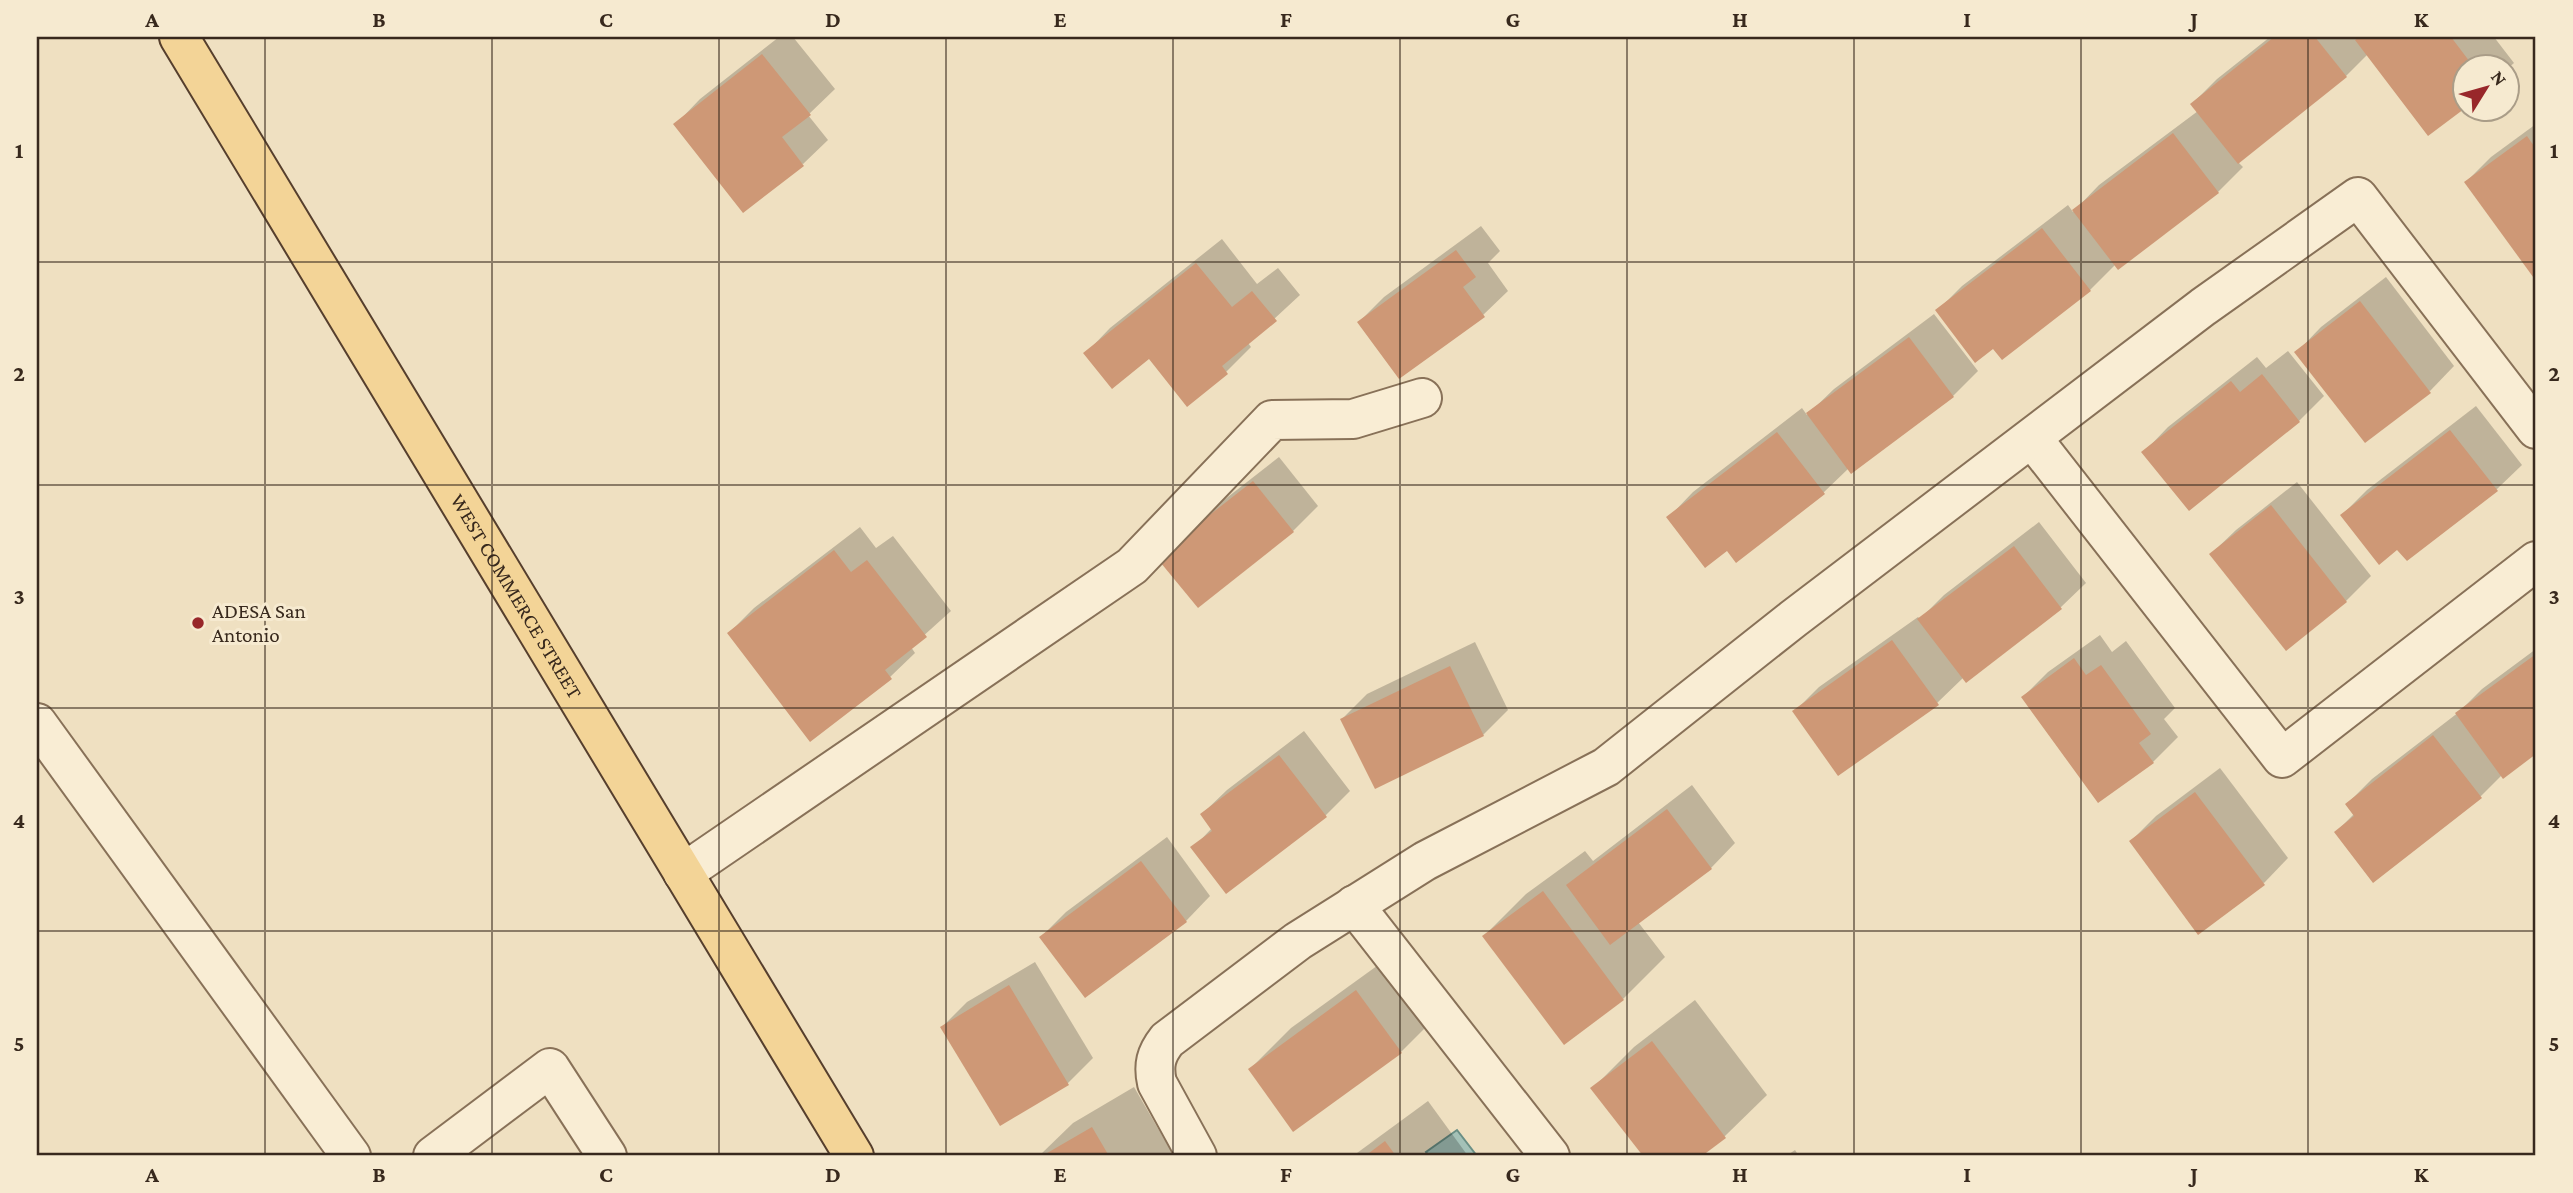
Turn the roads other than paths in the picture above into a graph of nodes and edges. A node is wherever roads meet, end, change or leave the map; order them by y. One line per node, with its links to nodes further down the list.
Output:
1 (179, 37): 7 (main road, WEST COMMERCE STREET)
2 (1422, 398): 7 (lane)
3 (2536, 429): 4 (lane)
4 (2032, 438): 5 (lane); 8 (lane)
5 (2536, 561)
6 (37, 723): 9 (lane)
7 (683, 873): 12 (main road, WEST COMMERCE STREET)
8 (1354, 905): 13 (lane); 14 (lane)
9 (351, 1156)
10 (433, 1156): 11 (lane)
11 (607, 1156)
12 (854, 1156)
13 (1197, 1156)
14 (1550, 1156)

